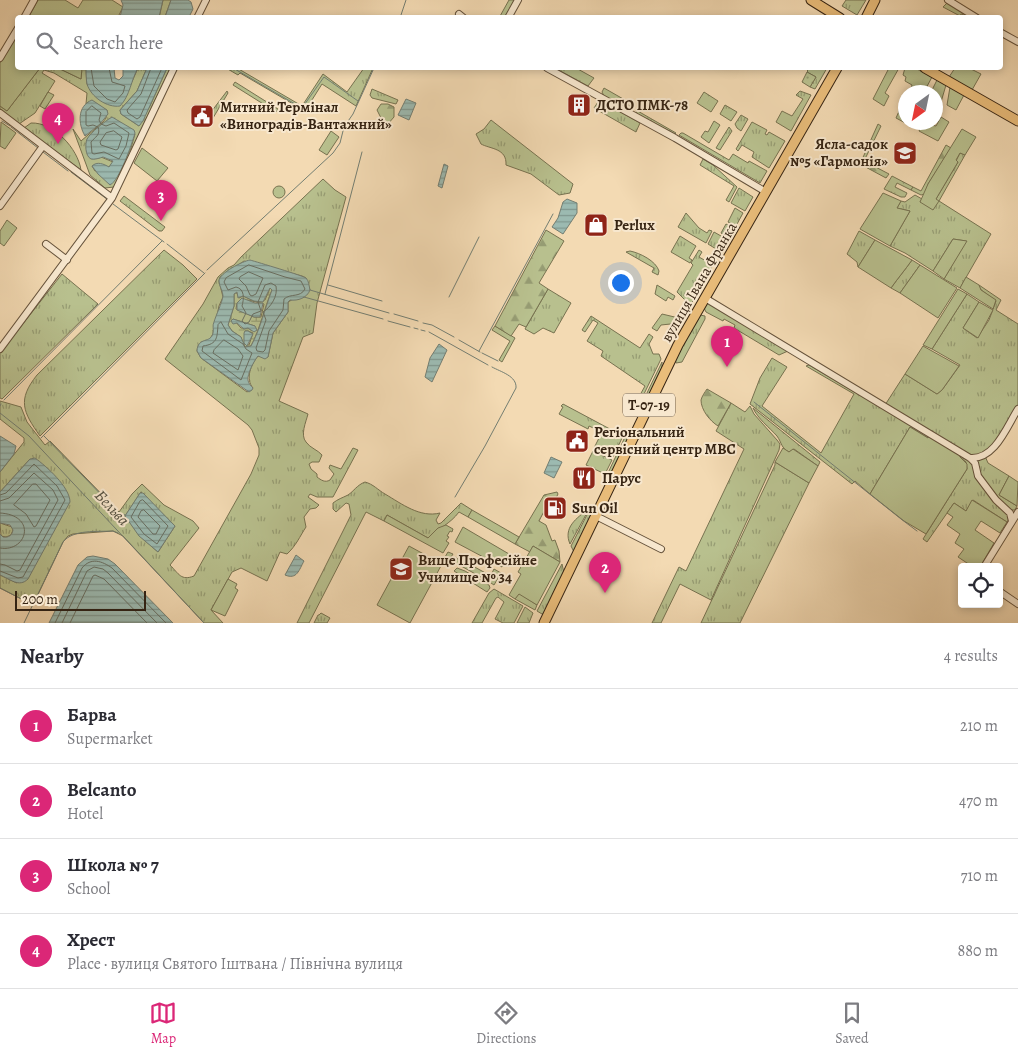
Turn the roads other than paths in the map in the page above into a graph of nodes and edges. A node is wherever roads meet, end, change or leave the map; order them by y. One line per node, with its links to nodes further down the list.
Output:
1 (34, 0): 7 (street)
2 (206, 0): 8 (street)
3 (518, 0): 9 (street)
4 (811, 0): 10 (main road)
5 (875, 0): 11 (main road)
6 (948, 0): 12 (street)
7 (26, 15)
8 (199, 15)
9 (510, 15)
10 (835, 15)
11 (867, 15)
12 (973, 15)
13 (15, 33): 16 (street)
14 (1003, 34): 15 (street)
15 (1018, 42)
16 (0, 58)
17 (173, 70): 25 (street)
18 (551, 70): 24 (street)
19 (836, 70): 24 (main road, вулиця Івана Франка / Т-07-19)
20 (929, 70): 22 (main road)
21 (0, 113): 23 (street)
22 (1018, 121)
23 (43, 146): 25 (street); 26 (street)
24 (766, 192): 29 (main road, вулиця Івана Франка / Т-07-19)
25 (112, 198): 28 (street)
26 (0, 206)
27 (46, 244): 28 (street)
28 (67, 260): 30 (street)
29 (705, 298): 32 (street); 34 (main road, вулиця Івана Франка / Т-07-19)
30 (0, 349)
31 (1018, 409): 32 (street)
32 (970, 458): 35 (street)
33 (1018, 512): 35 (street)
34 (596, 516): 36 (street); 40 (main road, вулиця Івана Франка / Т-07-19)
35 (1012, 521): 37 (street)
36 (661, 549)
37 (986, 563)
38 (1003, 594): 39 (street)
39 (1018, 604)
40 (544, 623)

